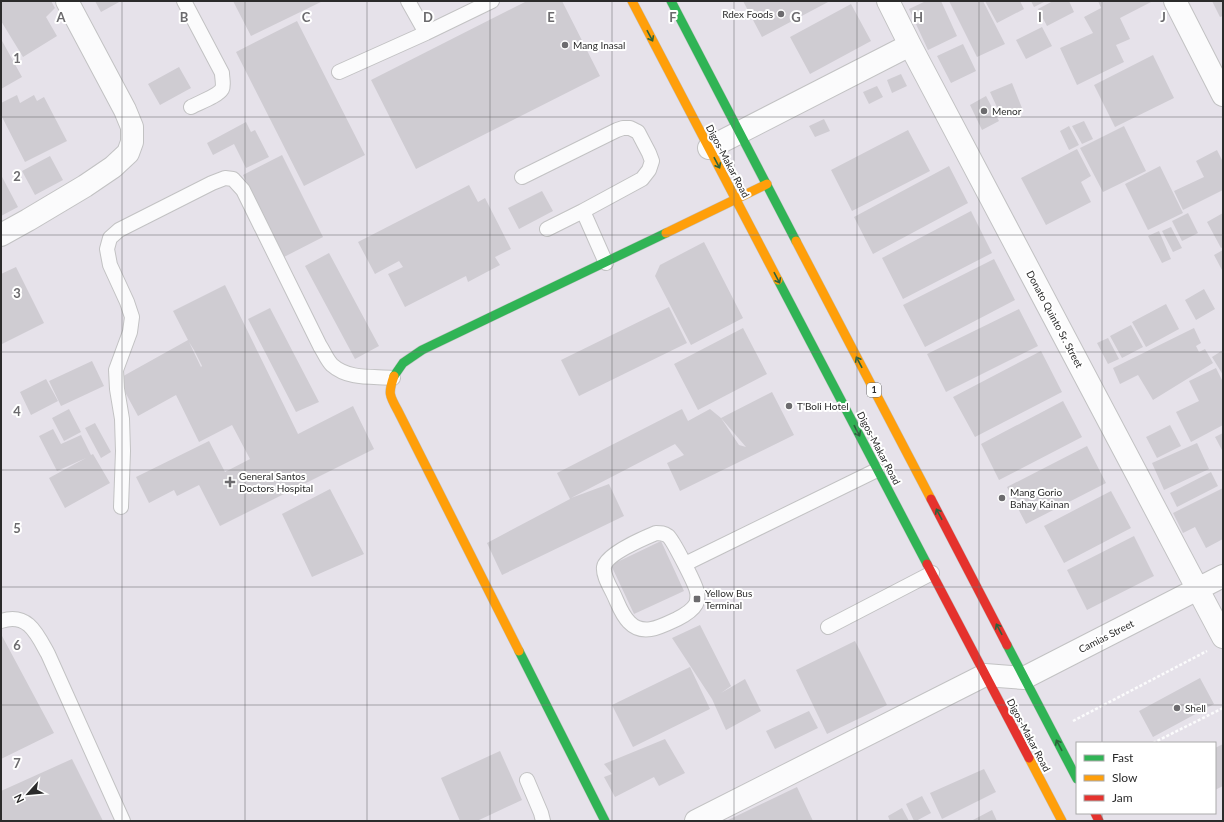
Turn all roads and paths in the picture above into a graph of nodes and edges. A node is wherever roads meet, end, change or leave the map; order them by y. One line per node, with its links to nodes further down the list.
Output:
1 (67, 1): 21 (street)
2 (184, 1): 13 (lane)
3 (408, 1): 9 (lane)
4 (492, 1): 9 (lane)
5 (632, 1): 15 (main road, Digos-Makar Road, one-way to 15)
6 (671, 1): 14 (main road, 1)
7 (888, 1): 10 (street, Donato Quinto Sr. Street)
8 (1175, 1): 12 (street)
9 (426, 33): 11 (lane)
10 (910, 45): 14 (street); 29 (street, Donato Quinto Sr. Street)
11 (339, 72)
12 (1223, 96)
13 (191, 107)
14 (740, 132): 15 (street); 17 (main road, 1)
15 (709, 148): 18 (main road, Digos-Makar Road, one-way to 18)
16 (522, 177): 19 (lane)
17 (767, 184): 18 (main road); 34 (main road, 1, one-way to 17)
18 (736, 199): 22 (main road); 24 (main road, Digos-Makar Road, one-way to 24)
19 (582, 211): 20 (lane); 22 (lane)
20 (547, 229)
21 (1, 235)
22 (606, 263): 23 (main road)
23 (394, 378): 25 (lane); 42 (main road)
24 (877, 470): 26 (lane); 27 (main road, Digos-Makar Road)
25 (121, 507)
26 (685, 564): 26 (lane)
27 (932, 574): 31 (lane); 33 (main road, Digos-Makar Road)
28 (1223, 576): 29 (street, Camias Street)
29 (1197, 589): 32 (street, Donato Quinto Sr. Street); 34 (street, Camias Street)
30 (1, 621): 40 (lane)
31 (828, 627)
32 (1216, 643): 36 (path)
33 (985, 675): 34 (street); 43 (street); 44 (main road, Digos-Makar Road)
34 (1024, 678): 36 (main road, 1)
35 (1223, 708): 37 (path)
36 (1052, 732): 38 (main road, 1, one-way to 36)
37 (1155, 742)
38 (1076, 777)
39 (527, 780): 41 (lane)
40 (123, 821)
41 (543, 821)
42 (605, 821)
43 (696, 821)
44 (1062, 821)

